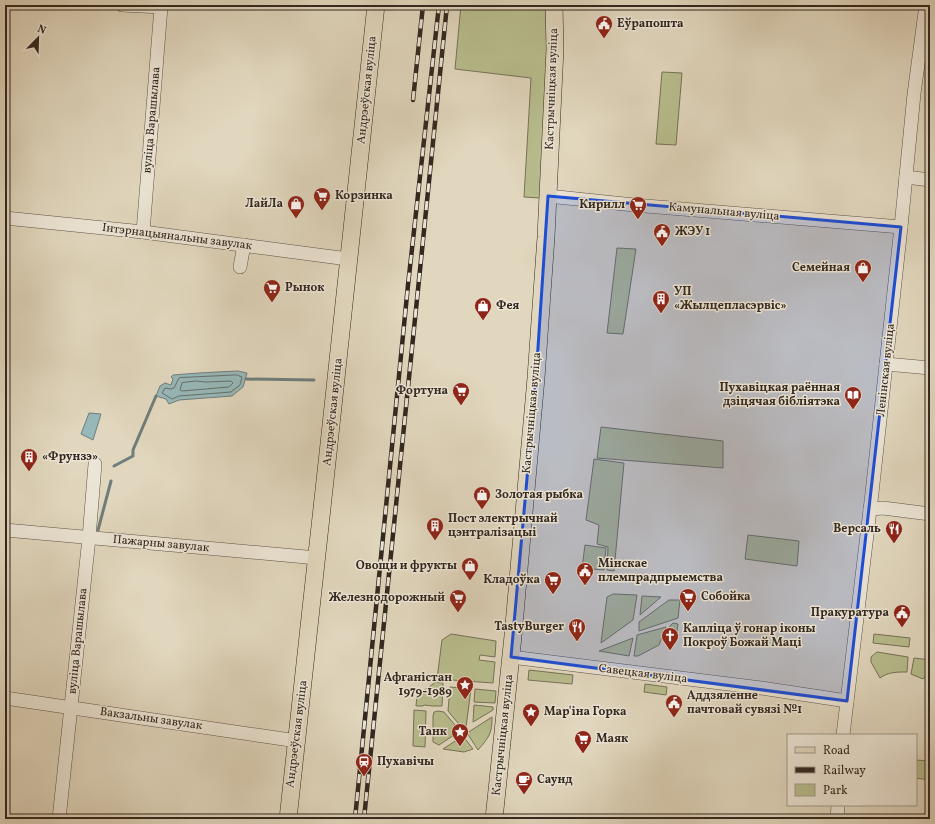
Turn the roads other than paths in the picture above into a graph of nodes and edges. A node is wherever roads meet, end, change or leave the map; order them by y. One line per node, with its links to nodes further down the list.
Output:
1 (122, 5): 10 (street, вуліца Варашылава)
2 (376, 5): 12 (main road, Андрэеўская вуліца)
3 (554, 5): 7 (main road, Кастрычніцкая вуліца)
4 (926, 5): 5 (street, Ленінская вуліца)
5 (906, 177): 6 (street); 9 (street, Ленінская вуліца)
6 (930, 180)
7 (548, 196): 9 (street, Камунальная вуліца); 22 (main road, Кастрычніцкая вуліца)
8 (5, 218): 10 (street, Інтэрнацыянальны завулак)
9 (901, 227): 14 (street, Ленінская вуліца)
10 (143, 232): 11 (street, Інтэрнацыянальны завулак)
11 (244, 245): 12 (street, Інтэрнацыянальны завулак); 13 (street)
12 (348, 259): 21 (main road, Андрэеўская вуліца)
13 (240, 267)
14 (886, 364): 15 (street); 17 (street, Ленінская вуліца)
15 (930, 368)
16 (95, 464): 20 (street, вуліца Варашылава)
17 (870, 509): 18 (street); 24 (street, Ленінская вуліца)
18 (930, 514)
19 (5, 530): 20 (street, Пажарны завулак)
20 (89, 538): 21 (street, Пажарны завулак); 25 (street, вуліца Варашылава)
21 (317, 558): 27 (main road, Андрэеўская вуліца)
22 (511, 657): 24 (street, Савецкая вуліца); 31 (main road, Кастрычніцкая вуліца)
23 (5, 698): 25 (street, Вакзальны завулак)
24 (847, 701): 26 (street, Ленінская вуліца)
25 (71, 707): 27 (street, Вакзальны завулак); 29 (street, вуліца Варашылава)
26 (844, 734)
27 (296, 740): 30 (main road, Андрэеўская вуліца)
28 (838, 806): 32 (street)
29 (59, 819)
30 (288, 819)
31 (494, 819)
32 (837, 819)

